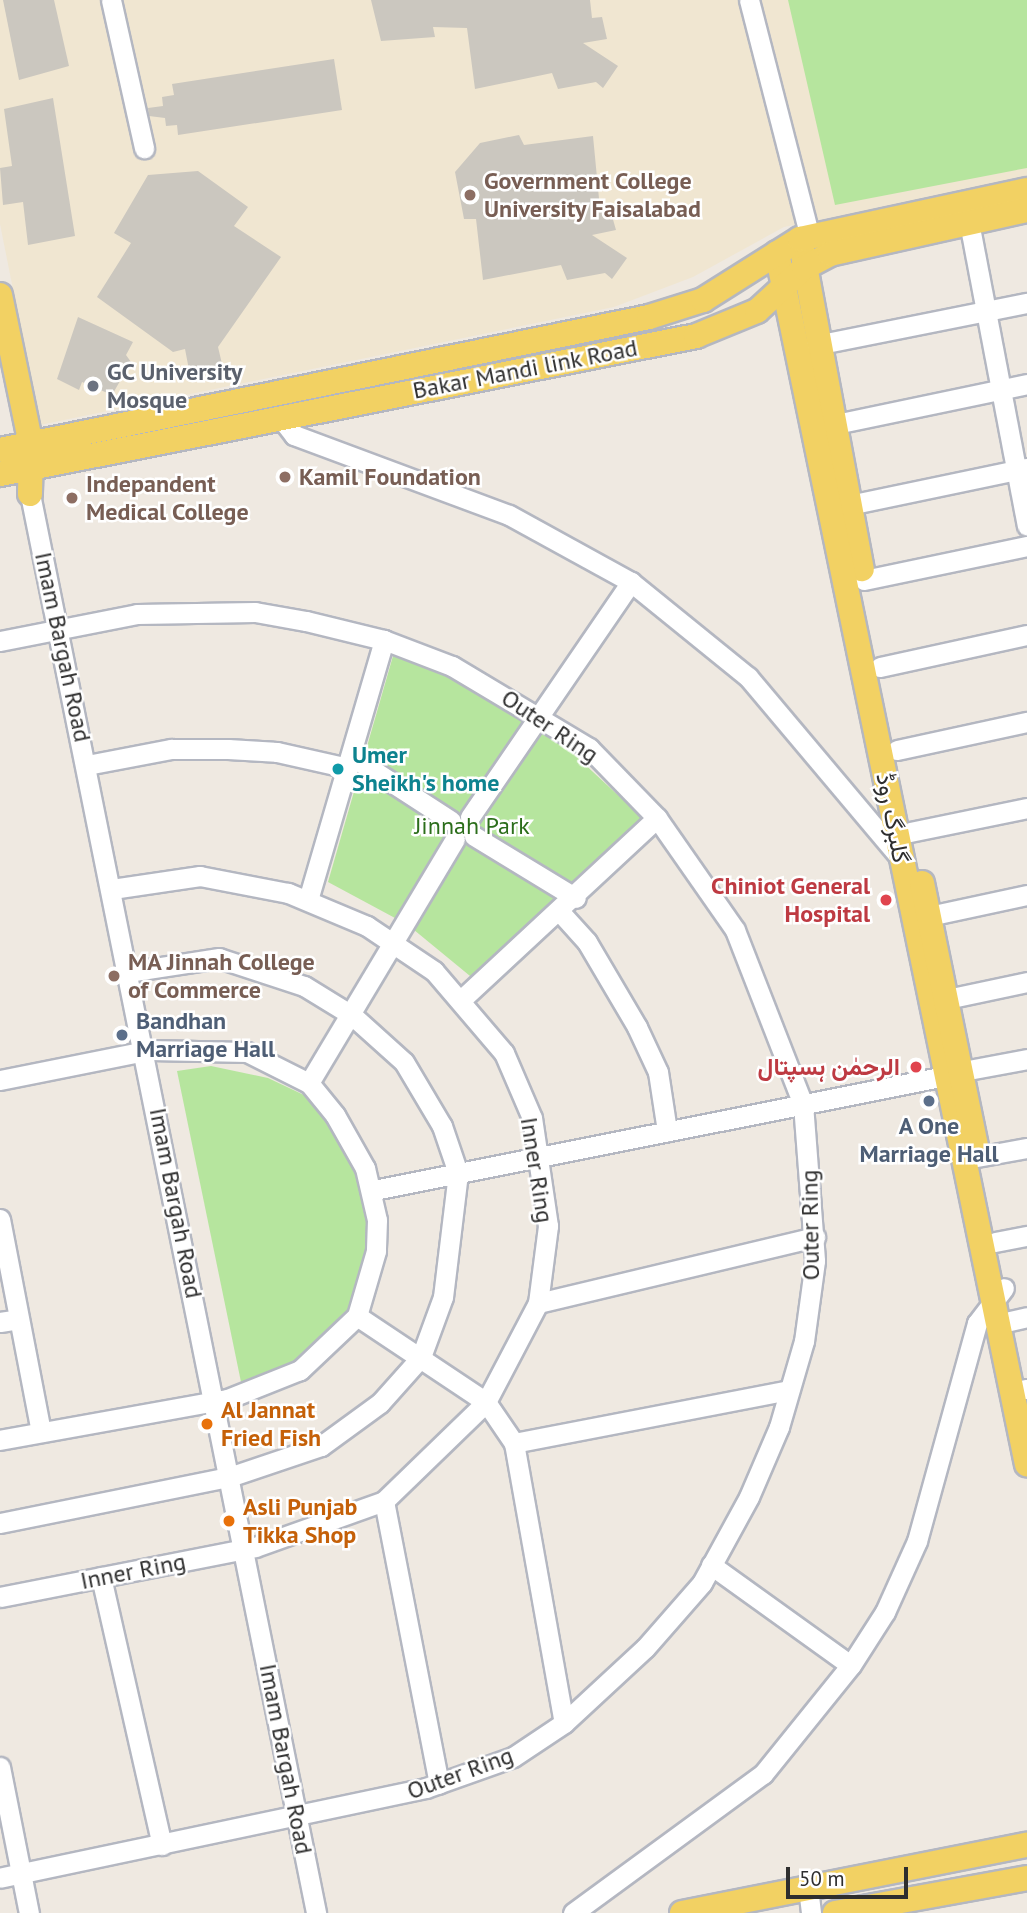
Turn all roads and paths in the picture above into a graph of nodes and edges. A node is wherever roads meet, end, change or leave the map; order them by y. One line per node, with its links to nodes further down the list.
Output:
1 (111, 0): 3 (street)
2 (749, 0): 7 (street)
3 (144, 148)
4 (1027, 190): 7 (main road, Bakar Mandi link Road)
5 (1027, 210): 6 (main road, Bakar Mandi link Road)
6 (969, 222): 9 (main road, Bakar Mandi link Road); 13 (street)
7 (805, 238): 8 (main road, Bakar Mandi link Road); 9 (main road, گلبرگ روڈ)
8 (777, 253): 10 (main road, گلبرگ روڈ); 20 (main road, Bakar Mandi link Road)
9 (804, 268): 10 (main road, Bakar Mandi link Road); 14 (main road, گلبرگ روڈ)
10 (784, 286): 18 (main road, Bakar Mandi link Road); 42 (main road, گلبرگ روڈ)
11 (0, 295): 20 (main road, Imam Bargah Road)
12 (1027, 303): 13 (street)
13 (984, 311): 14 (street); 17 (street)
14 (816, 345): 19 (main road, گلبرگ روڈ)
15 (0, 380): 20 (main road, Imam Bargah Road)
16 (1027, 384): 17 (street)
17 (1000, 390): 19 (street); 21 (street)
18 (280, 417): 20 (main road, Bakar Mandi link Road); 27 (street)
19 (831, 425): 23 (main road, گلبرگ روڈ)
20 (17, 459): 22 (main road, Imam Bargah Road)
21 (1021, 469): 23 (street); 24 (street)
22 (30, 494): 28 (street, Imam Bargah Road)
23 (849, 505): 26 (main road, گلبرگ روڈ)
24 (1027, 526)
25 (1027, 546): 26 (street)
26 (864, 580): 32 (main road, گلبرگ روڈ)
27 (631, 582): 33 (street); 42 (street)
28 (60, 627): 30 (street, Outer Ring); 31 (street, Outer Ring); 37 (street, Imam Bargah Road)
29 (1027, 635): 32 (street)
30 (384, 640): 33 (street, Outer Ring); 36 (street)
31 (0, 641)
32 (880, 667): 35 (main road, گلبرگ روڈ)
33 (542, 716): 39 (street, Outer Ring); 40 (street)
34 (1027, 722): 35 (street)
35 (897, 750): 41 (main road, گلبرگ روڈ)
36 (350, 762): 37 (street); 40 (street); 47 (street)
37 (87, 765): 44 (street, Imam Bargah Road)
38 (1027, 808): 41 (street)
39 (657, 818): 46 (street); 61 (street, Outer Ring)
40 (462, 828): 46 (street); 50 (street)
41 (910, 832): 43 (main road, گلبرگ روڈ)
42 (901, 859): 43 (street); 58 (main road, گلبرگ روڈ)
43 (920, 878): 49 (main road, گلبرگ روڈ)
44 (112, 888): 47 (street, Inner Ring); 51 (street, Imam Bargah Road)
45 (1027, 895): 49 (street)
46 (576, 898): 48 (street)
47 (308, 900): 50 (street, Inner Ring)
48 (560, 912): 53 (street); 62 (street)
49 (929, 916): 54 (main road, گلبرگ روڈ)
50 (397, 943): 53 (street, Inner Ring); 55 (street)
51 (129, 972): 55 (street); 56 (street, Imam Bargah Road)
52 (1027, 982): 54 (street)
53 (462, 999): 64 (street, Inner Ring)
54 (947, 999): 58 (main road, گلبرگ روڈ)
55 (353, 1016): 60 (street); 66 (street)
56 (146, 1051): 59 (street); 60 (street); 79 (street, Imam Bargah Road)
57 (1027, 1059): 58 (street)
58 (954, 1074): 61 (street); 65 (main road, گلبرگ روڈ); 73 (main road, گلبرگ روڈ)
59 (0, 1080)
60 (309, 1083): 67 (street)
61 (803, 1104): 62 (street); 70 (street, Outer Ring)
62 (667, 1131): 64 (street)
63 (1027, 1148): 65 (street)
64 (539, 1157): 66 (street); 72 (street, Inner Ring)
65 (978, 1157): 71 (main road, گلبرگ روڈ)
66 (458, 1173): 67 (street); 76 (street)
67 (374, 1190): 74 (street)
68 (0, 1219): 75 (street)
69 (1027, 1236): 71 (street)
70 (815, 1237): 72 (street); 77 (street, Outer Ring)
71 (995, 1242): 73 (main road, گلبرگ روڈ)
72 (538, 1303): 80 (street, Inner Ring)
73 (1009, 1308): 78 (main road, گلبرگ روڈ); 84 (main road, گلبرگ روڈ); 92 (street)
74 (357, 1316): 76 (street); 79 (street)
75 (10, 1320): 81 (street)
76 (421, 1357): 80 (street); 85 (street)
77 (789, 1390): 83 (street); 89 (street, Outer Ring)
78 (1026, 1392)
79 (216, 1400): 81 (street); 85 (street, Imam Bargah Road)
80 (486, 1402): 83 (street); 86 (street, Inner Ring)
81 (41, 1432): 82 (street)
82 (0, 1440)
83 (514, 1443): 93 (street)
84 (1027, 1464)
85 (229, 1477): 87 (street); 88 (street, Imam Bargah Road)
86 (384, 1501): 88 (street, Inner Ring); 95 (street)
87 (0, 1523)
88 (244, 1549): 90 (street, Inner Ring); 96 (street, Imam Bargah Road)
89 (712, 1565): 92 (street); 93 (street, Outer Ring)
90 (101, 1577): 91 (street, Inner Ring); 97 (street)
91 (0, 1597)
92 (850, 1665): 105 (street)
93 (564, 1723): 95 (street, Outer Ring)
94 (0, 1767): 99 (street)
95 (439, 1784): 96 (street, Outer Ring)
96 (299, 1818): 97 (street, Outer Ring); 104 (street, Imam Bargah Road)
97 (162, 1845): 99 (street, Outer Ring)
98 (1027, 1845): 102 (main road)
99 (21, 1873): 100 (street, Outer Ring); 103 (street)
100 (0, 1878)
101 (1027, 1878): 108 (main road)
102 (808, 1888): 106 (main road); 107 (street)
103 (29, 1913)
104 (316, 1913)
105 (573, 1913)
106 (682, 1913)
107 (811, 1913)
108 (835, 1913)

